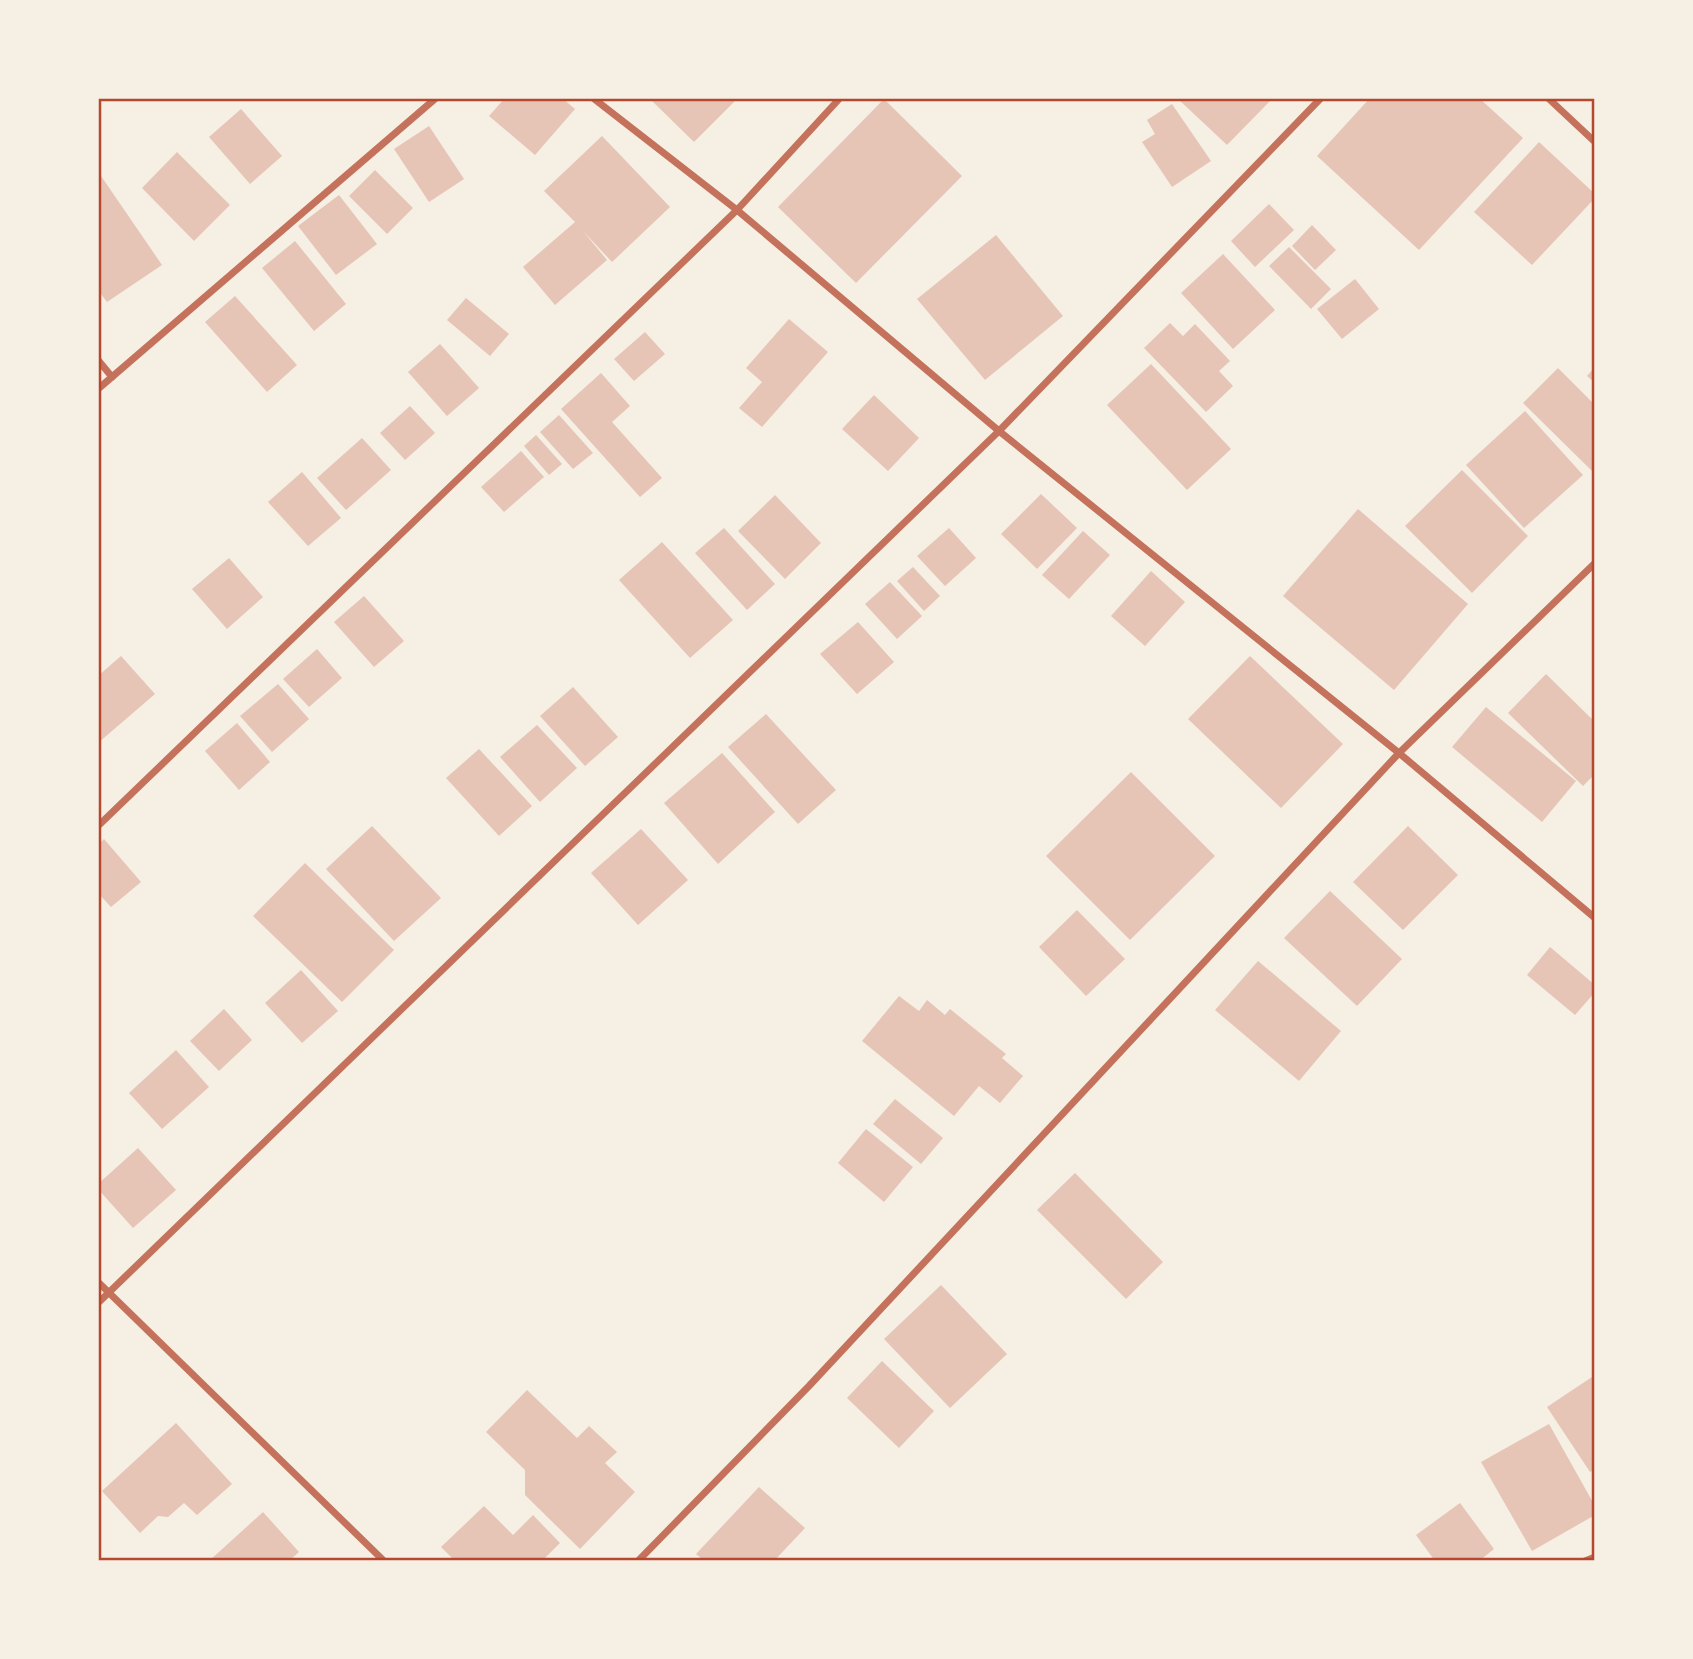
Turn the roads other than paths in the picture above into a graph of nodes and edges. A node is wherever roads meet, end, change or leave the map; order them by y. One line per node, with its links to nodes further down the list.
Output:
1 (436, 98): 9 (street)
2 (593, 98): 7 (street)
3 (840, 98): 7 (street)
4 (1321, 98): 11 (street)
5 (1548, 98): 6 (street)
6 (1595, 142)
7 (737, 210): 11 (street); 14 (street)
8 (98, 360): 9 (street)
9 (112, 377): 10 (street)
10 (98, 389)
11 (999, 431): 13 (street); 17 (street)
12 (1595, 563): 13 (street)
13 (1399, 753): 15 (street); 21 (street)
14 (98, 825)
15 (1595, 918)
16 (98, 1282): 17 (street)
17 (107, 1293): 18 (street); 20 (street)
18 (98, 1303)
19 (1595, 1557): 22 (street)
20 (384, 1561)
21 (638, 1561)
22 (1585, 1561)

